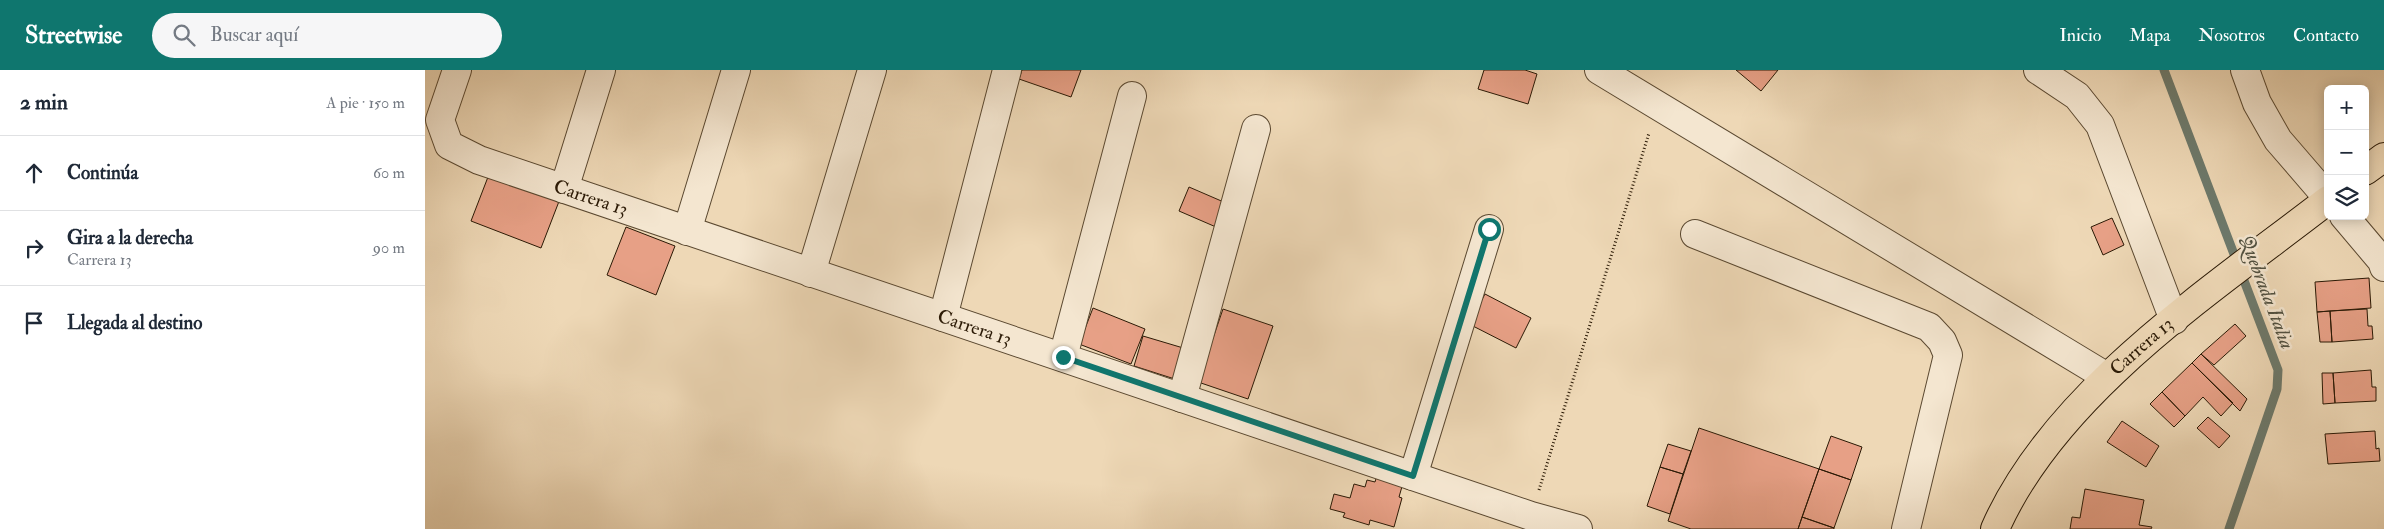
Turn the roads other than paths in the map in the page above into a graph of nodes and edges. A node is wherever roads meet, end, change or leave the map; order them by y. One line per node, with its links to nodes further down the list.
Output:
1 (457, 70): 13 (street, Carrera 13)
2 (601, 70): 13 (street)
3 (736, 70): 18 (street)
4 (872, 70): 21 (street)
5 (1007, 70): 22 (street)
6 (1599, 70): 25 (street)
7 (2038, 70): 23 (street)
8 (2246, 70): 14 (street)
9 (1132, 96): 24 (street)
10 (1255, 129): 26 (street)
11 (2384, 157): 12 (main road)
12 (2369, 168)
13 (564, 189): 18 (street, Carrera 13)
14 (2324, 194)
15 (2324, 202): 23 (main road, Carrera 13)
16 (2347, 220): 20 (street)
17 (1489, 229): 27 (street)
18 (687, 231): 21 (street, Carrera 13)
19 (1695, 234): 29 (street)
20 (2383, 263)
21 (811, 272): 22 (street, Carrera 13)
22 (943, 317): 24 (street, Carrera 13)
23 (2174, 320): 25 (main road, Carrera 13)
24 (1063, 357): 26 (street, Carrera 13)
25 (2107, 377): 30 (main road, Carrera 13)
26 (1183, 398): 27 (street, Carrera 13)
27 (1413, 476): 28 (street, Carrera 13)
28 (1578, 529)
29 (1906, 529)
30 (1995, 529)

